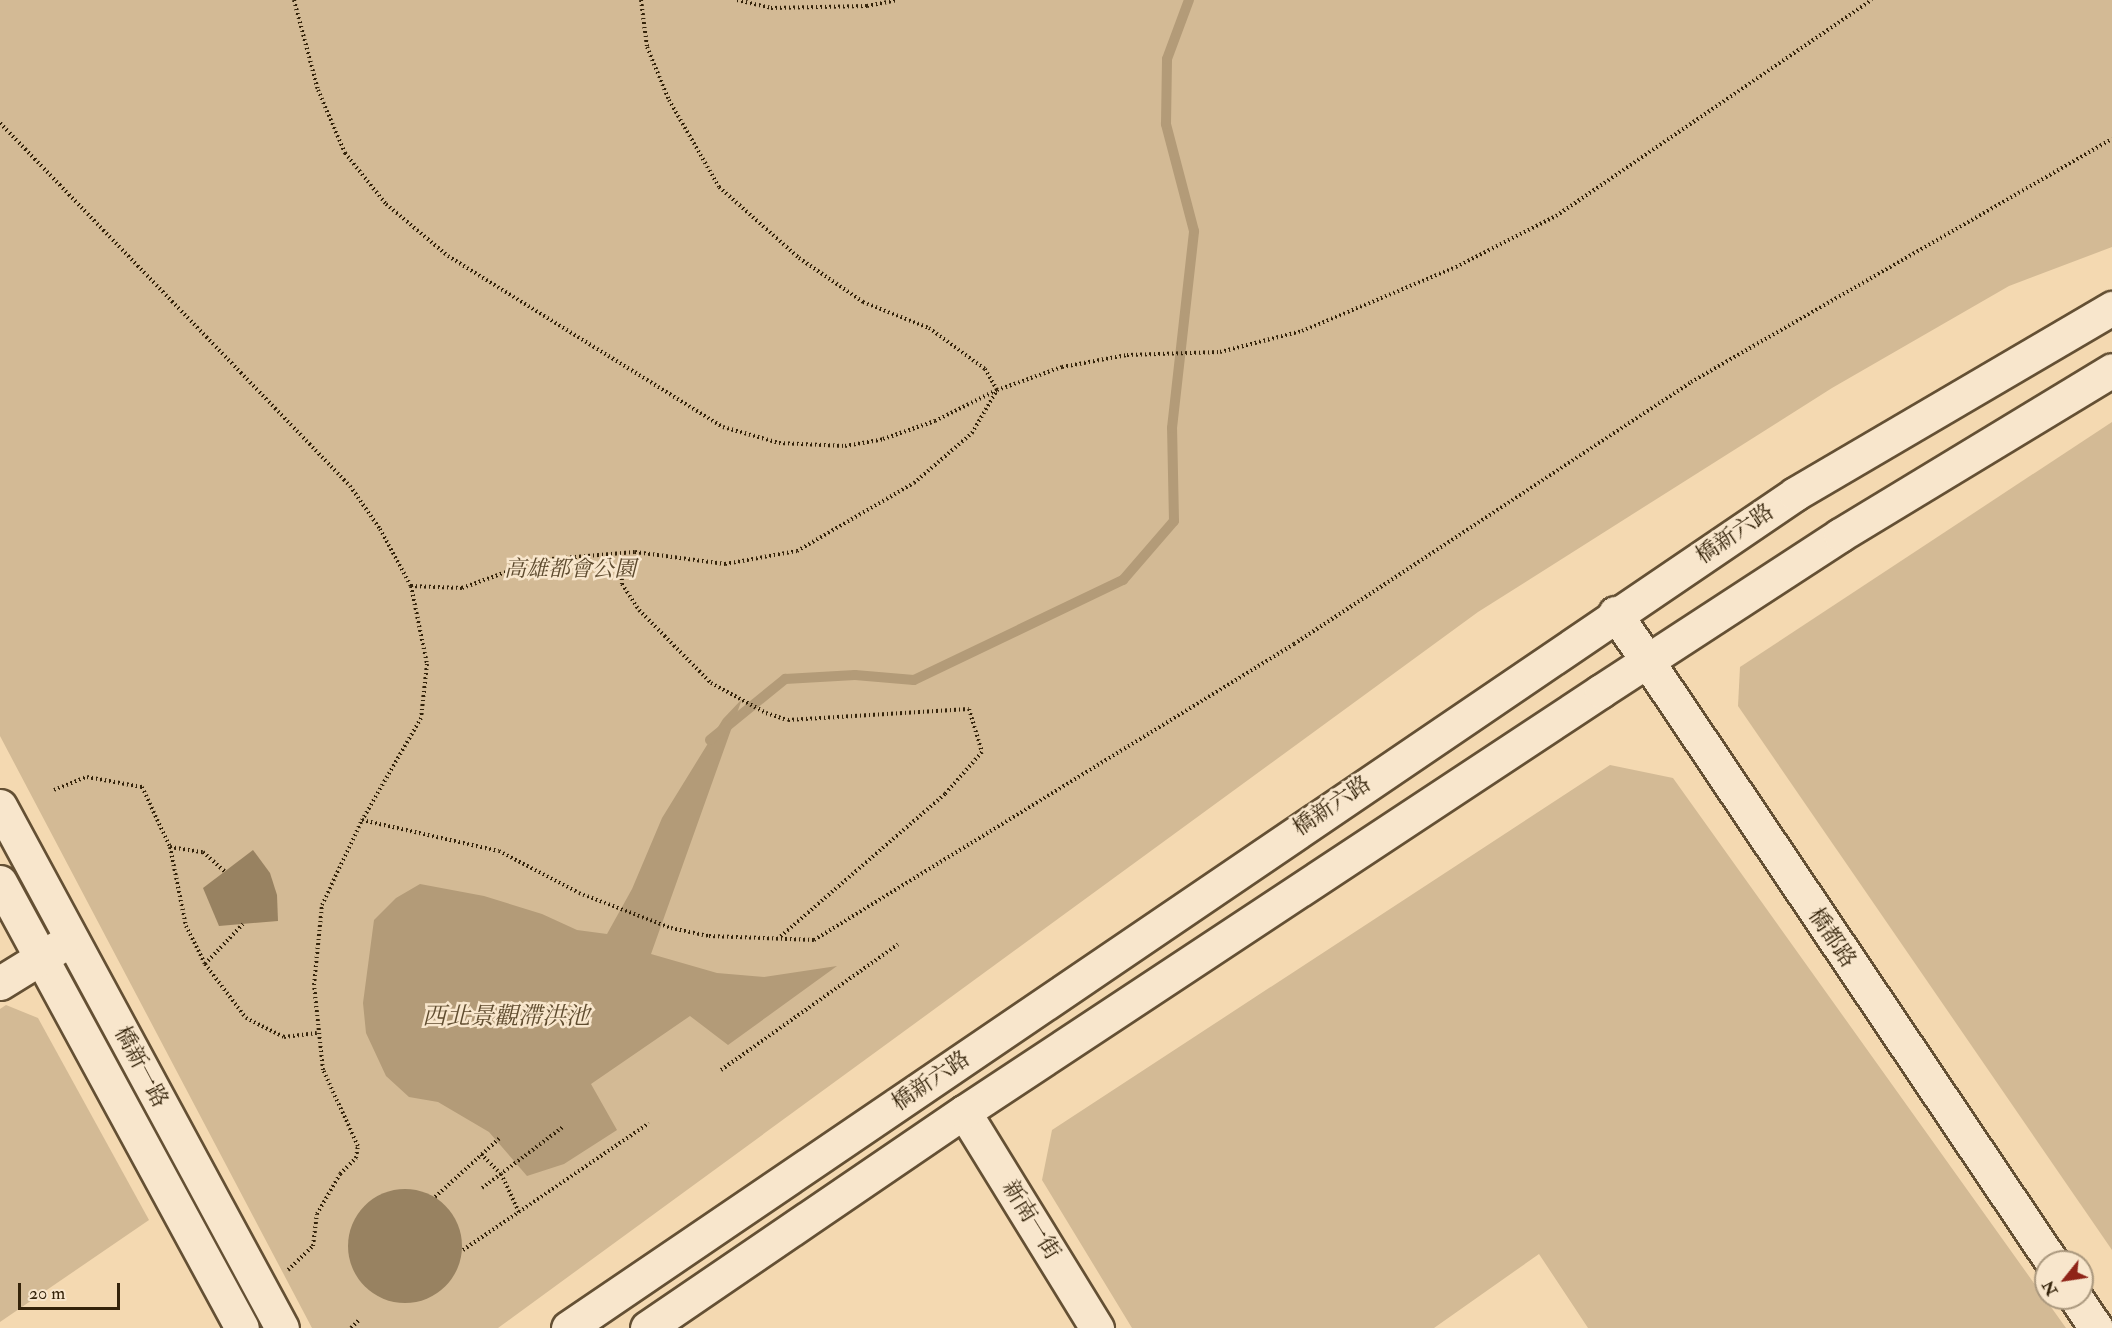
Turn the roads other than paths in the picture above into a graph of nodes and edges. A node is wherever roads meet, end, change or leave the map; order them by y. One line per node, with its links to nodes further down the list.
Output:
1 (2112, 308): 3 (street, 橋新六路)
2 (2112, 370): 4 (street, 橋新六路)
3 (1615, 613): 4 (street, 橋都路); 15 (street, 橋新六路)
4 (1645, 662): 10 (street, 橋新六路); 11 (street, 橋都路)
5 (0, 806): 7 (street, 橋新一路)
6 (0, 882): 8 (street, 橋新一路)
7 (72, 939): 8 (street); 14 (street, 橋新一路)
8 (40, 957): 9 (street); 13 (street, 橋新一路)
9 (0, 983)
10 (964, 1112): 16 (street, 橋新六路); 17 (street, 新南一街)
11 (2044, 1250)
12 (2084, 1310): 18 (street)
13 (242, 1328)
14 (282, 1328)
15 (568, 1328)
16 (647, 1328)
17 (1097, 1328)
18 (2097, 1328)

